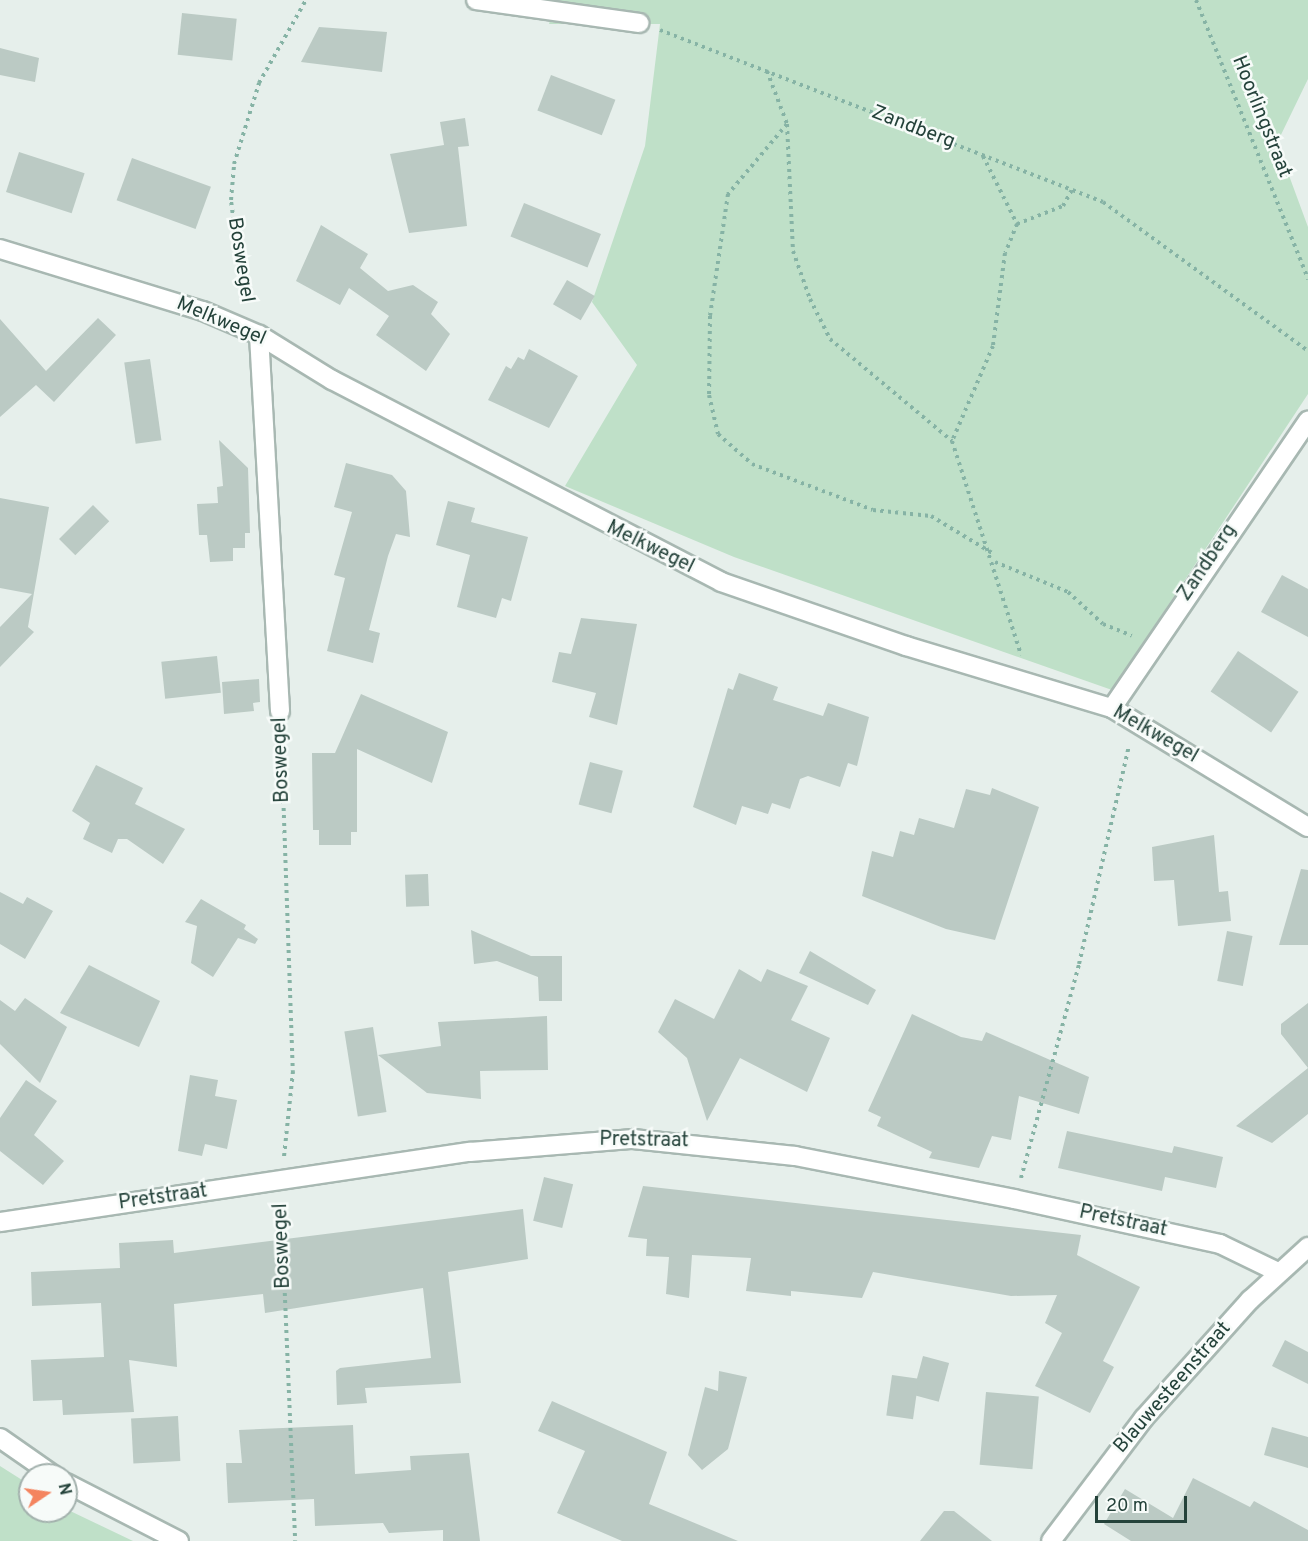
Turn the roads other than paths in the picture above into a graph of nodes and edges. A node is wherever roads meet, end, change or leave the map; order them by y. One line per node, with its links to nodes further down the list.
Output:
1 (476, 0): 2 (street)
2 (639, 23)
3 (0, 249): 4 (street, Melkwegel)
4 (260, 335): 6 (street, Melkwegel); 7 (street, Boswegel)
5 (1308, 421): 6 (street, Zandberg)
6 (1112, 708): 8 (street, Melkwegel)
7 (280, 711)
8 (1308, 827)
9 (0, 1222): 11 (street, Pretstraat)
10 (1308, 1247): 11 (street, Blauwesteenstraat)
11 (1278, 1272): 16 (street, Blauwesteenstraat)
12 (0, 1438): 13 (street)
13 (36, 1463)
14 (78, 1489): 15 (street)
15 (179, 1541)
16 (1051, 1541)

